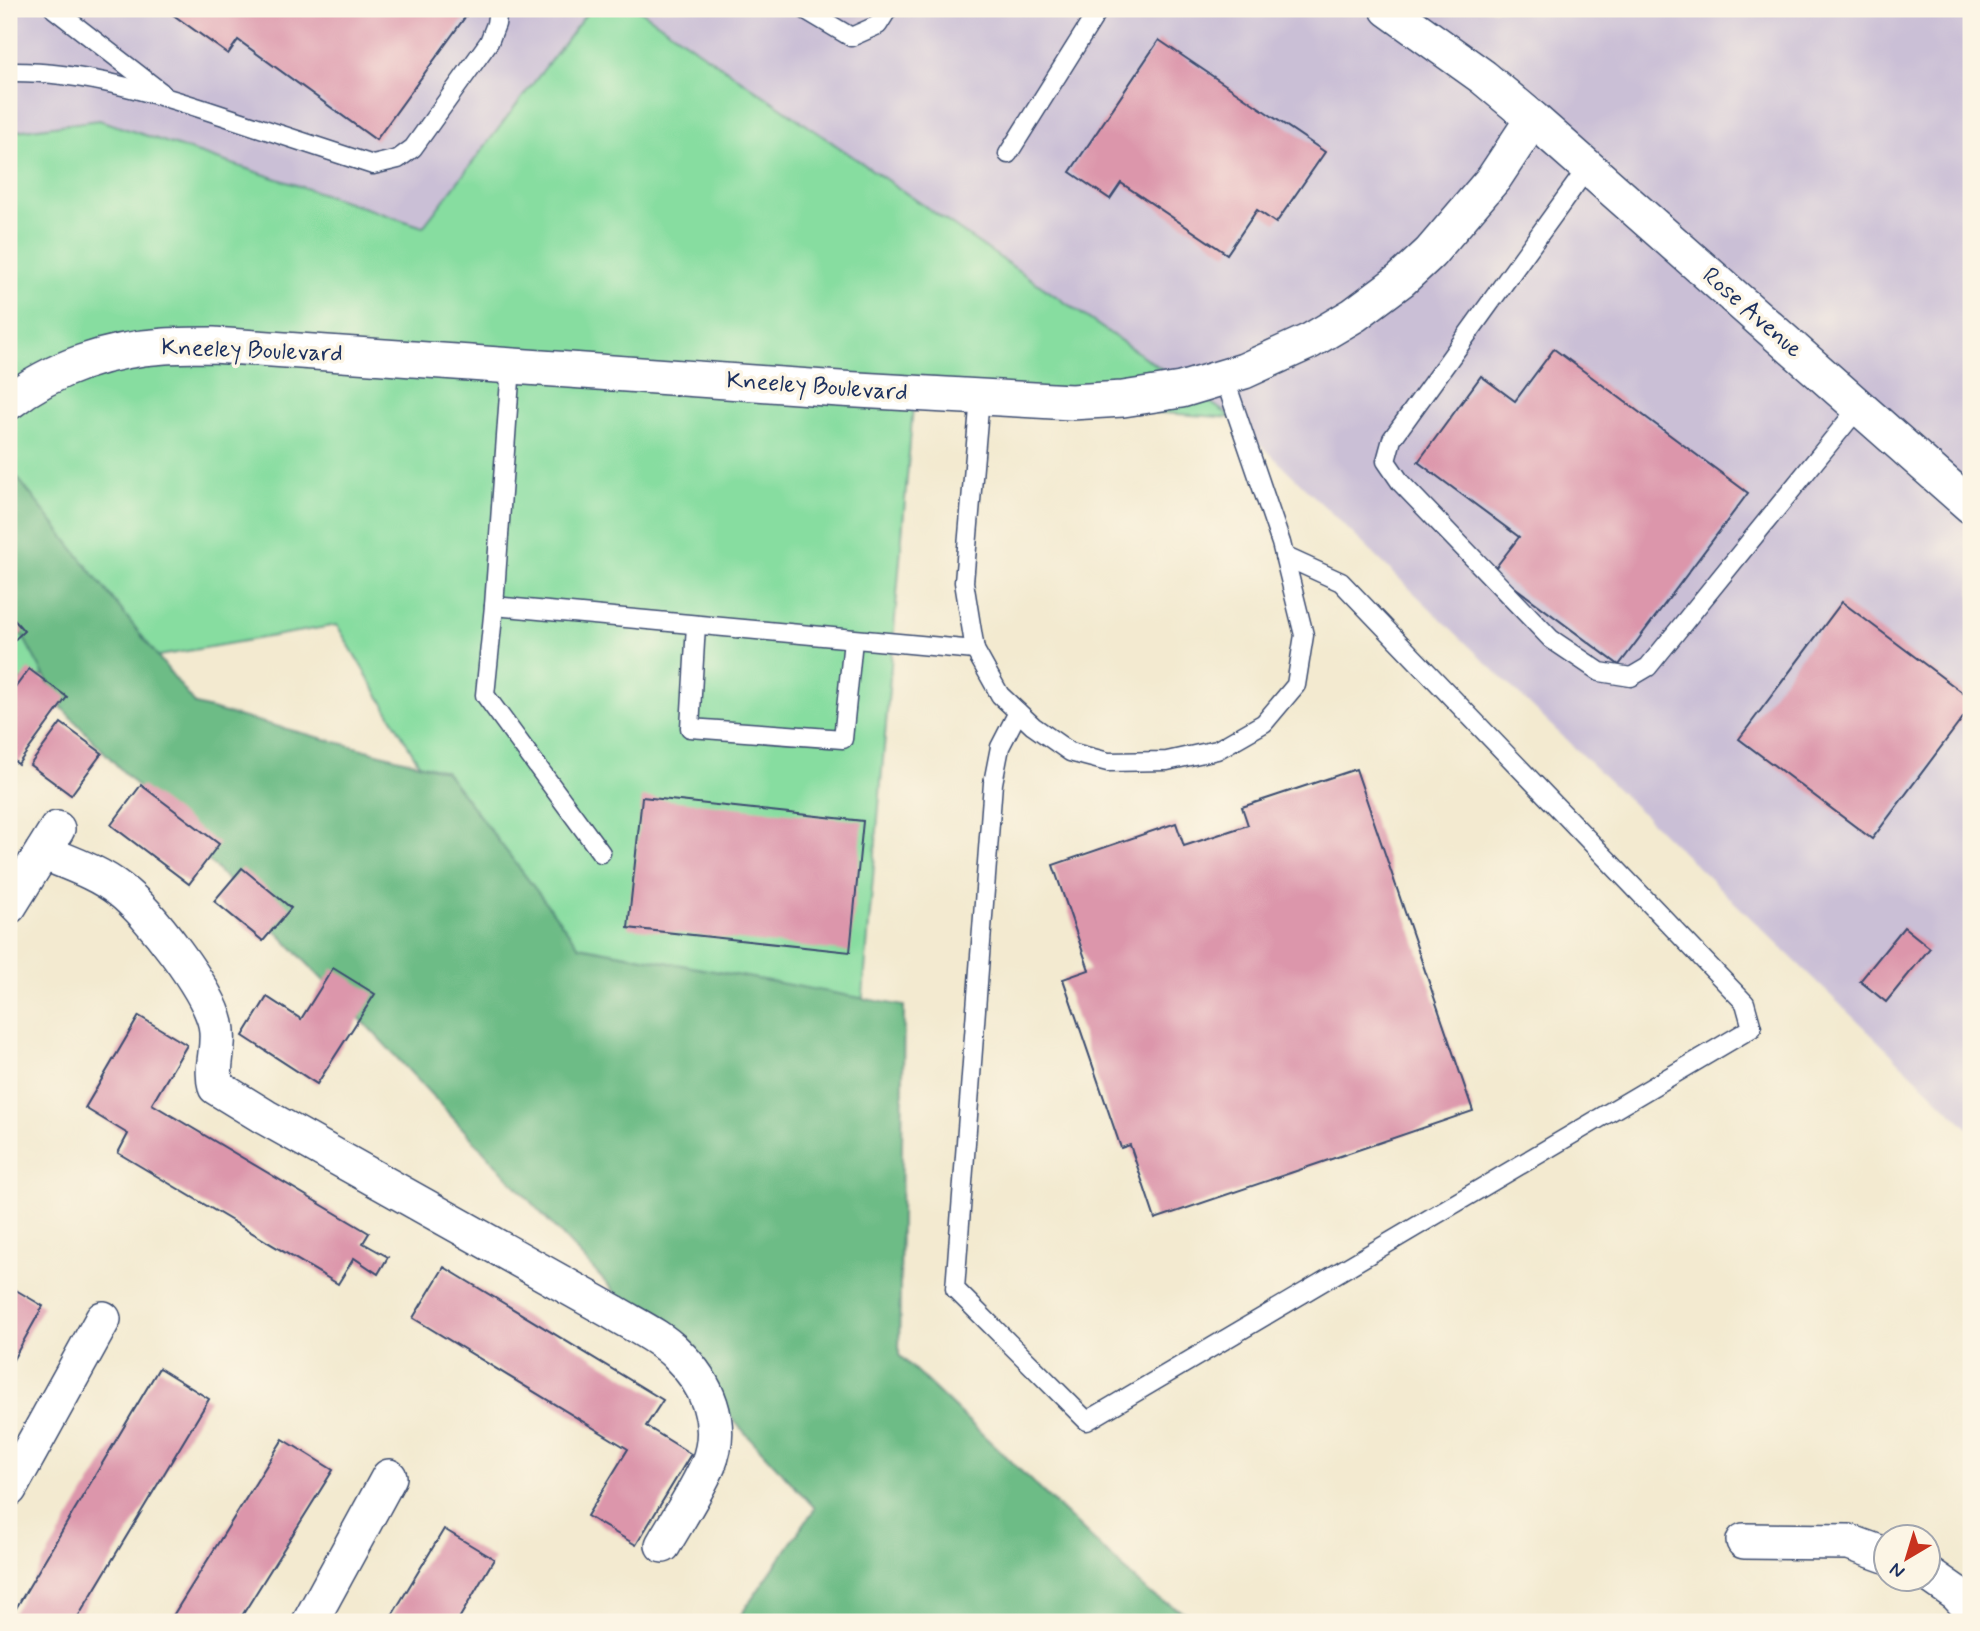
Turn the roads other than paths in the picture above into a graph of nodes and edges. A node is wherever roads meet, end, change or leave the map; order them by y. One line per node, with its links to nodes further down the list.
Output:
1 (54, 9): 8 (lane)
2 (498, 9): 8 (lane)
3 (804, 9): 4 (lane)
4 (888, 9)
5 (1099, 9): 10 (lane)
6 (1388, 9): 9 (street, Rose Avenue)
7 (9, 72): 8 (lane)
8 (166, 96)
9 (1533, 119): 11 (street, Rose Avenue); 13 (street, Kneeley Boulevard)
10 (1008, 154)
11 (1588, 167): 16 (street, Rose Avenue); 16 (lane)
12 (511, 366): 14 (street, Kneeley Boulevard); 15 (street, Kneeley Boulevard); 19 (lane)
13 (1224, 377): 14 (street, Kneeley Boulevard); 18 (lane)
14 (980, 397): 22 (lane)
15 (9, 402)
16 (1859, 407): 17 (street, Rose Avenue)
17 (1971, 506)
18 (1284, 556): 23 (lane); 23 (lane)
19 (494, 607): 20 (lane); 24 (lane)
20 (696, 625): 21 (lane); 21 (lane)
21 (853, 640): 22 (lane)
22 (975, 650): 23 (lane)
23 (1018, 712)
24 (601, 853)
25 (9, 906): 30 (street)
26 (103, 1319): 28 (street)
27 (389, 1477): 34 (street)
28 (9, 1489)
29 (1744, 1541): 31 (street)
30 (663, 1545)
31 (1871, 1550)
32 (1941, 1583): 33 (street)
33 (1971, 1609)
34 (310, 1622)

